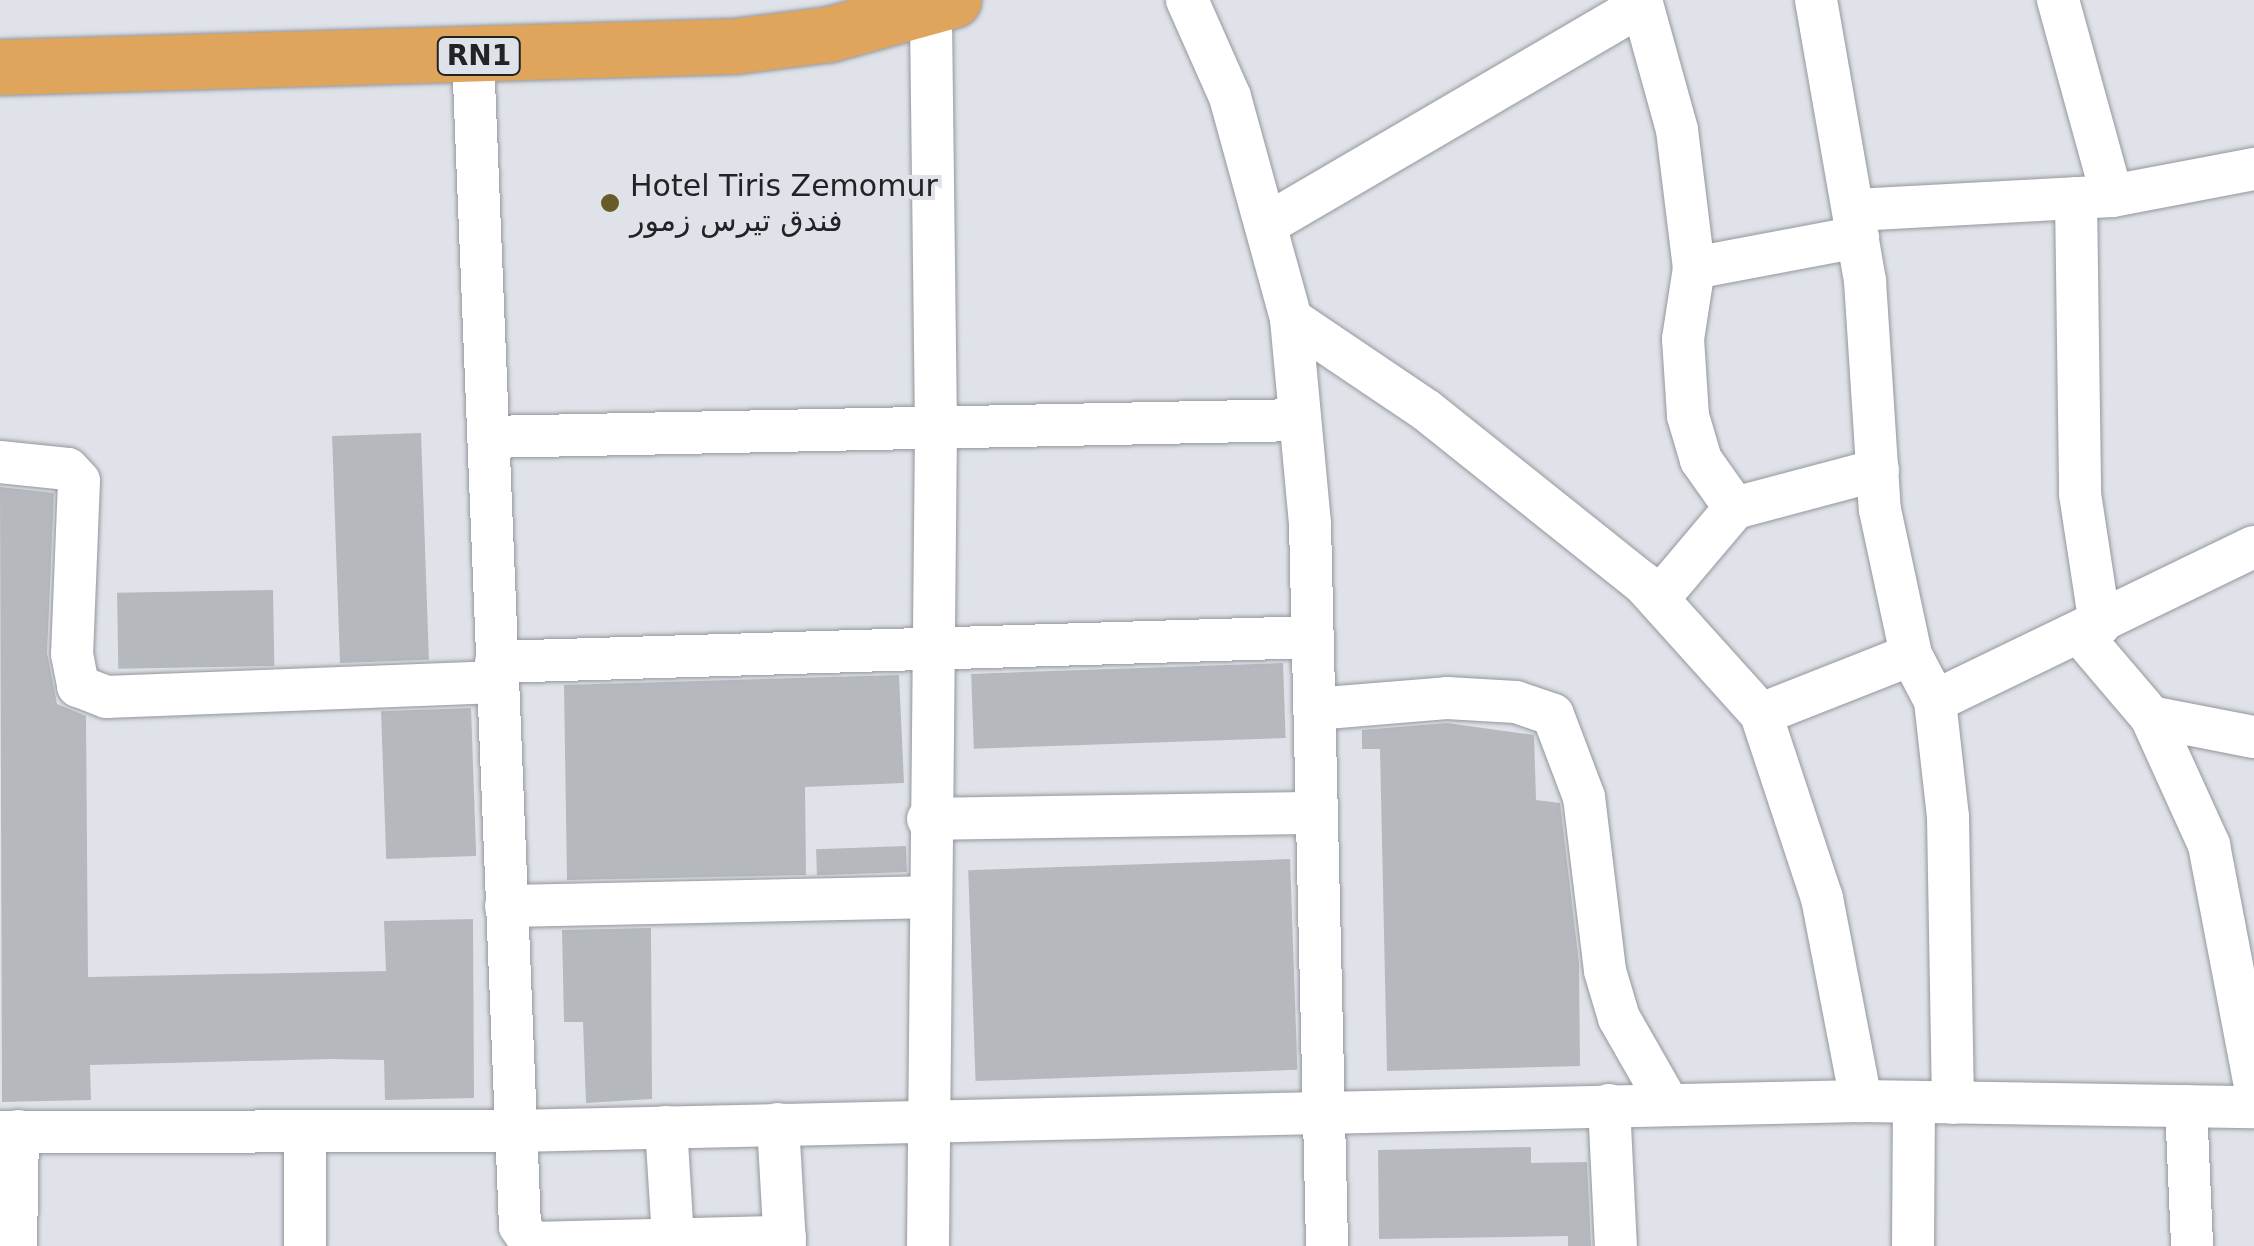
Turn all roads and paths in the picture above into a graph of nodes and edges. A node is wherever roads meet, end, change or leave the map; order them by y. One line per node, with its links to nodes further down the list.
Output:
1 (1187, 0): 10 (street)
2 (1816, 0): 11 (street)
3 (2058, 0): 9 (street)
4 (1641, 2): 10 (street); 12 (street)
5 (942, 4): 6 (highway, RN1); 15 (street)
6 (473, 56): 7 (highway, RN1); 16 (street)
7 (0, 67)
8 (2254, 169): 9 (street)
9 (2094, 197): 11 (street); 22 (street)
10 (1267, 224): 13 (street)
11 (1856, 224): 12 (street); 18 (street)
12 (1694, 268): 19 (street)
13 (1292, 319): 14 (street); 21 (street)
14 (1300, 420): 15 (street); 23 (street)
15 (936, 428): 16 (street); 24 (street)
16 (488, 437): 26 (street)
17 (0, 462): 26 (street)
18 (1878, 470): 19 (street); 25 (street)
19 (1735, 508): 21 (street)
20 (2254, 547): 22 (street)
21 (1658, 599): 29 (street)
22 (2091, 630): 27 (street); 30 (street)
23 (1312, 638): 24 (street); 28 (street)
24 (930, 648): 26 (street); 33 (street)
25 (1911, 655): 27 (street); 29 (street)
26 (497, 672): 35 (street)
27 (1935, 701): 38 (street)
28 (1314, 709): 32 (street); 39 (street)
29 (1761, 714): 37 (street)
30 (2151, 717): 31 (street); 36 (street)
31 (2254, 737)
32 (1317, 813): 33 (street); 43 (street)
33 (928, 819): 34 (street)
34 (928, 896): 35 (street); 44 (street)
35 (506, 906): 47 (street)
36 (2254, 1081)
37 (1861, 1101): 38 (street); 39 (street)
38 (1934, 1103): 41 (street); 57 (street)
39 (1668, 1104): 40 (street)
40 (1609, 1106): 43 (street); 56 (street)
41 (2186, 1106): 42 (street); 58 (street)
42 (2254, 1107)
43 (1324, 1112): 44 (street); 55 (street)
44 (929, 1121): 45 (street); 54 (street)
45 (778, 1124): 46 (street); 51 (street)
46 (666, 1127): 47 (street); 50 (street)
47 (514, 1130): 48 (street); 50 (street)
48 (305, 1131): 49 (street); 53 (street)
49 (9, 1132): 52 (street)
50 (672, 1239): 51 (street)
51 (785, 1241)
52 (16, 1246)
53 (305, 1246)
54 (928, 1246)
55 (1326, 1246)
56 (1616, 1246)
57 (1913, 1246)
58 (2192, 1246)

